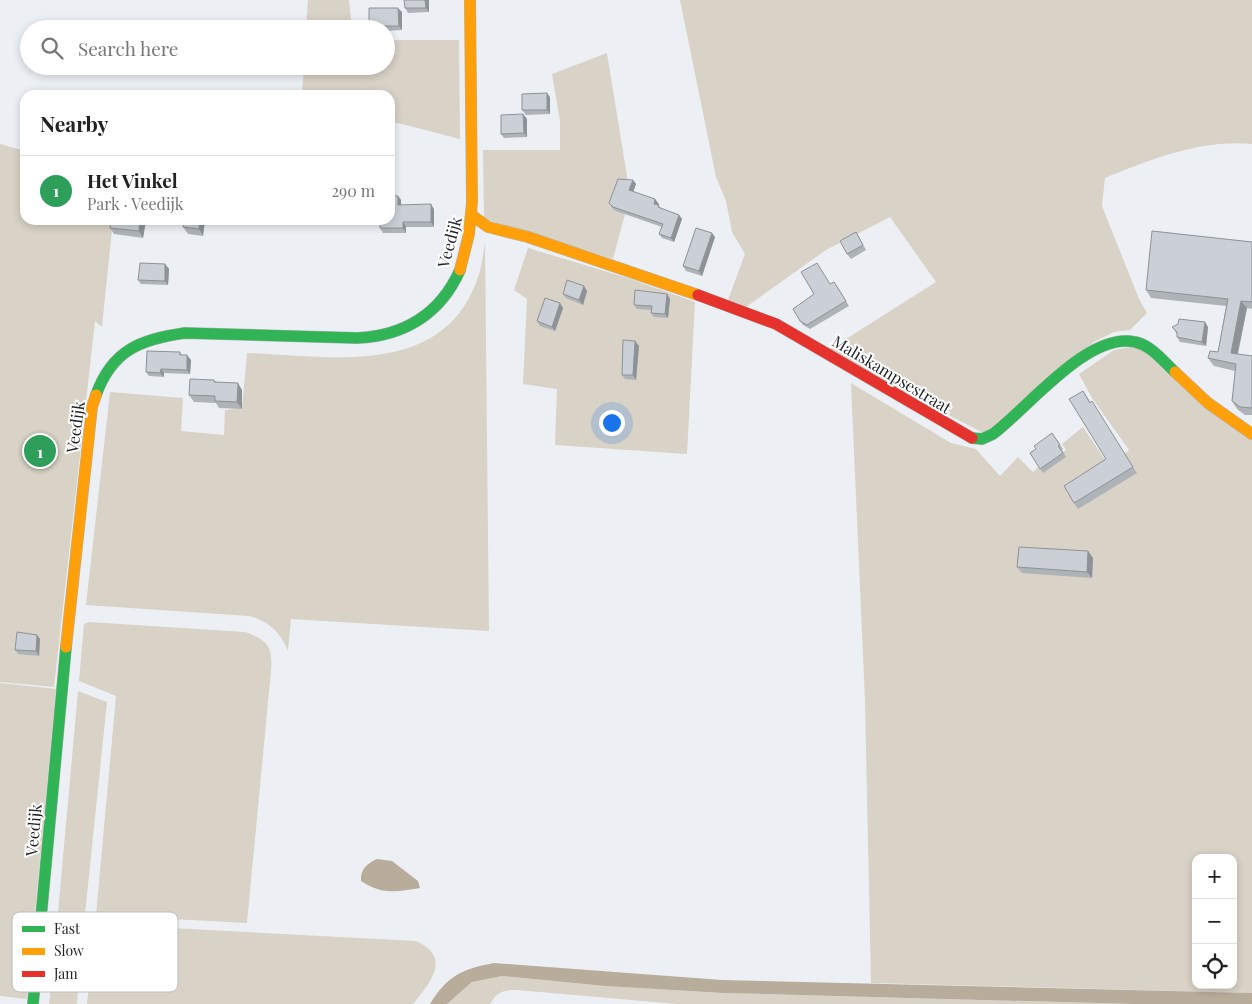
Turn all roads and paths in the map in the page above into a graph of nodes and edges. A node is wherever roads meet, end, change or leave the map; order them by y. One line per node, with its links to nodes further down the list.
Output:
1 (470, 0): 2 (street, Veedijk)
2 (473, 216): 3 (street, Maliskampsestraat); 4 (street, Veedijk)
3 (1252, 434)
4 (41, 912)

